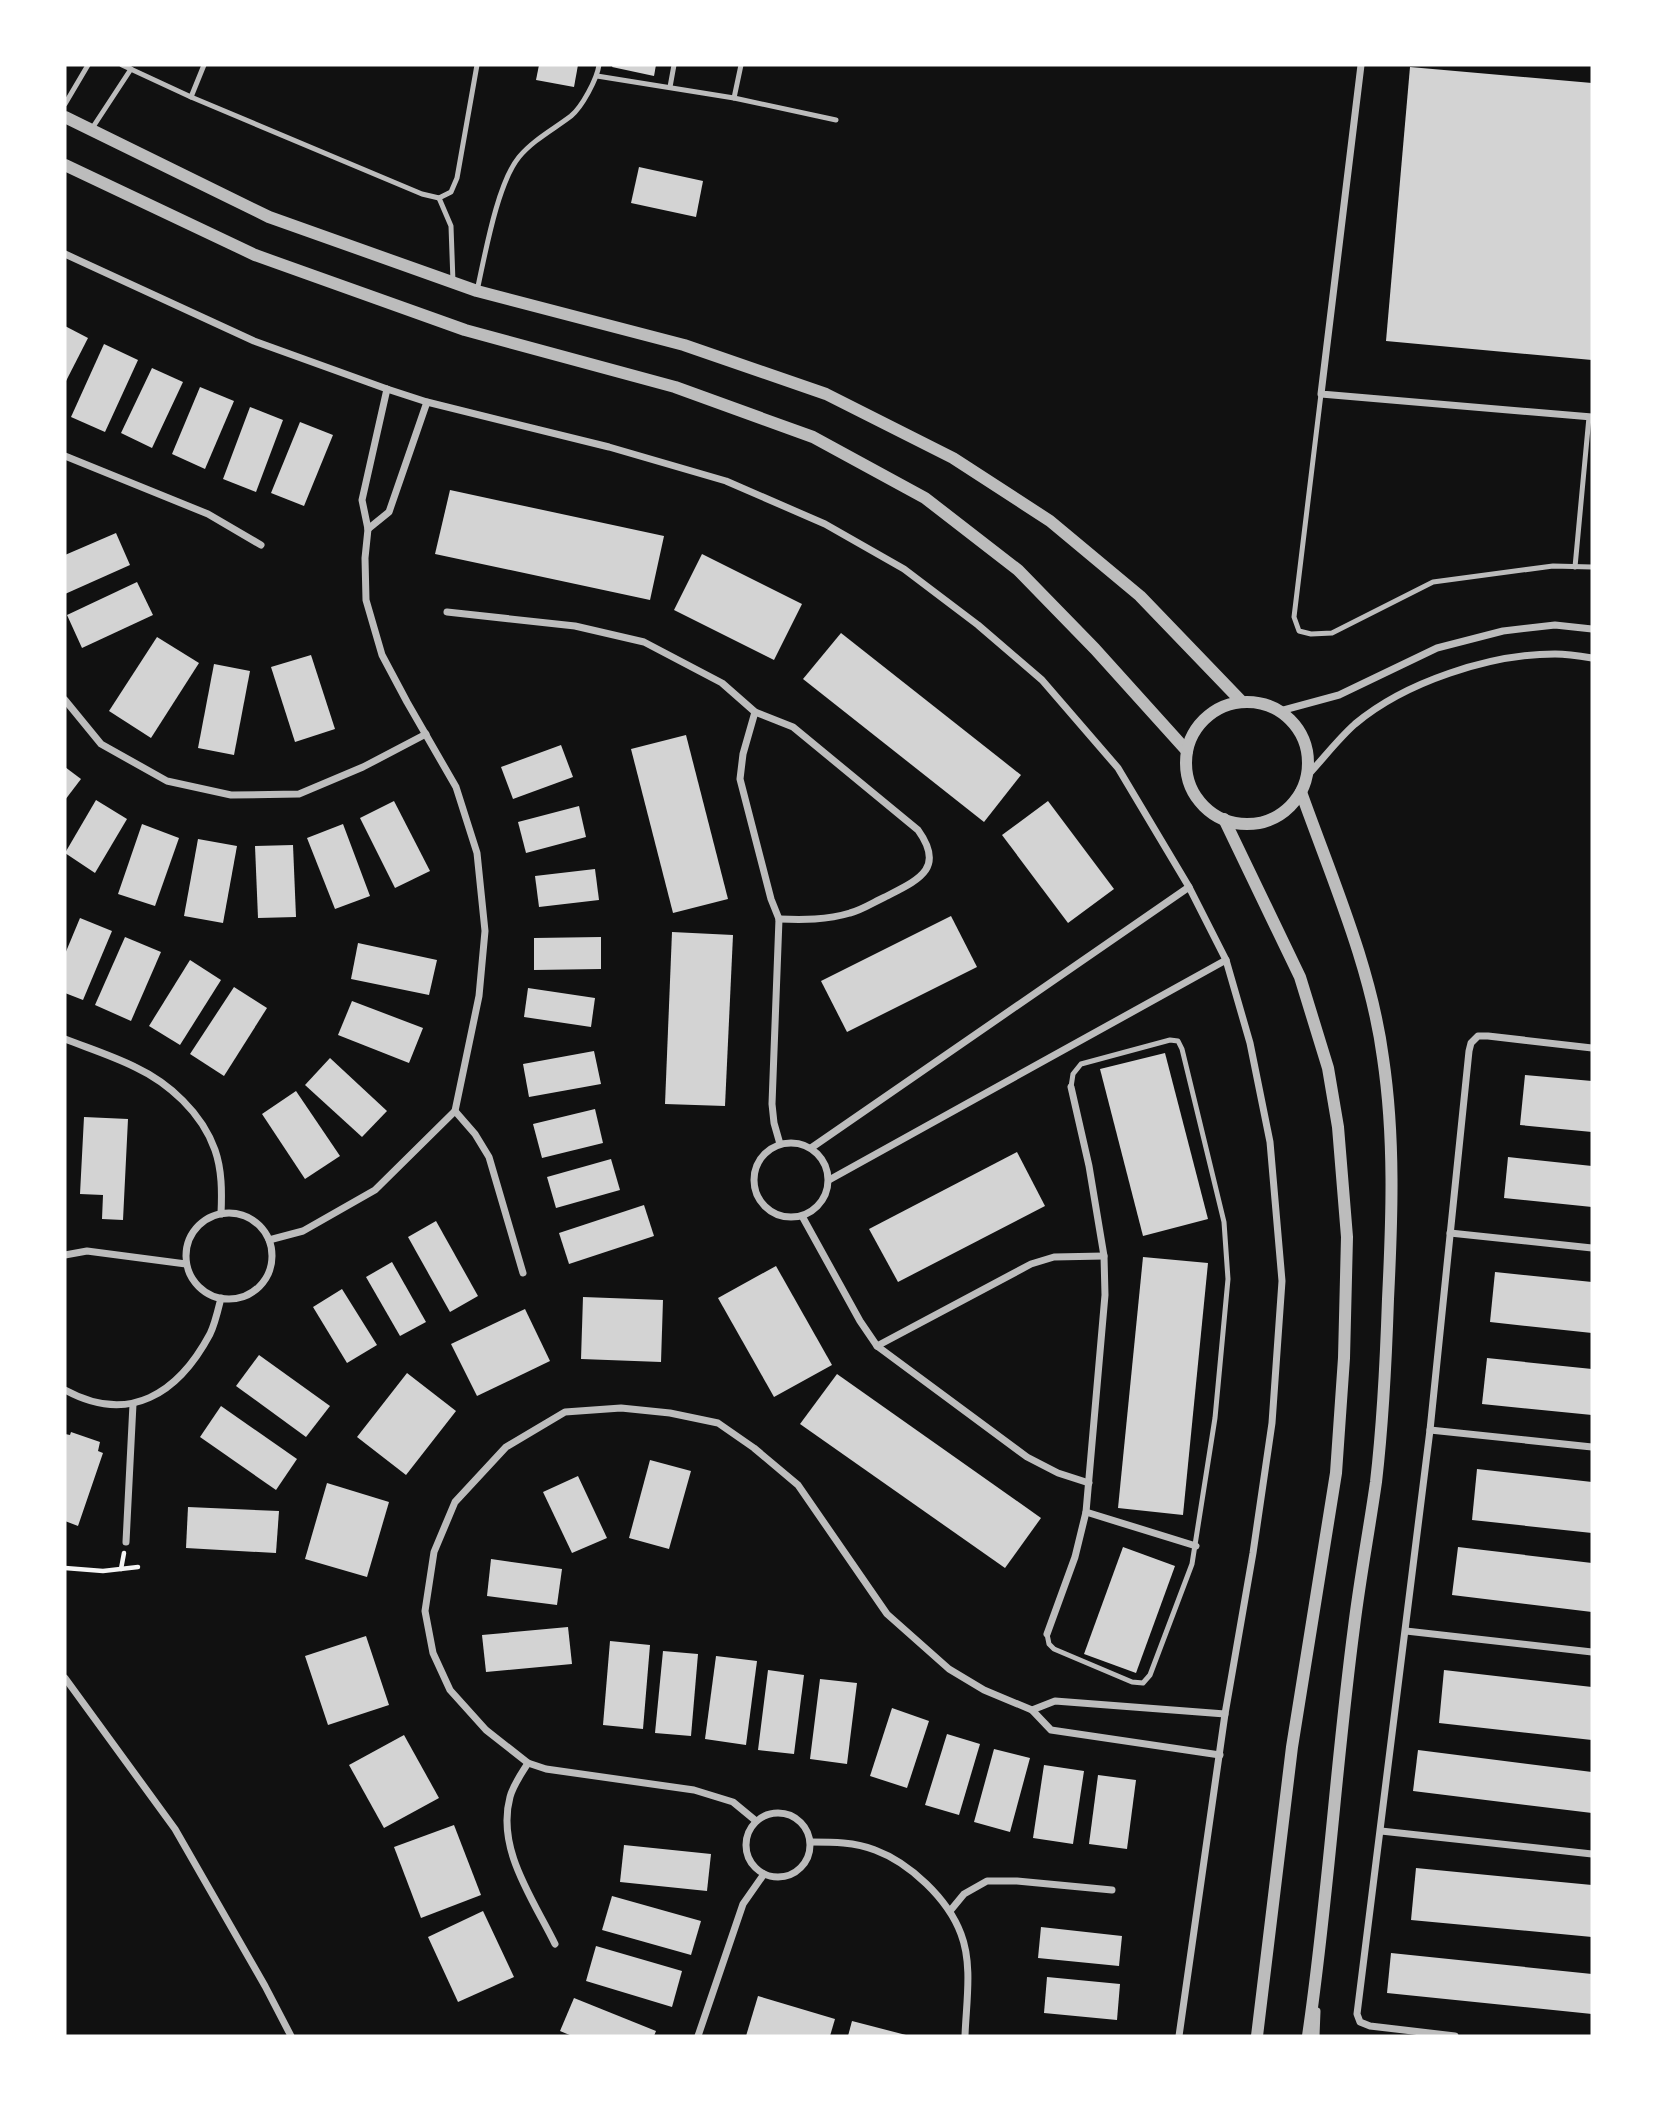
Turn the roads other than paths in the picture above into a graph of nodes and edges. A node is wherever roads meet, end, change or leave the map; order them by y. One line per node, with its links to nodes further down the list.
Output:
1 (88, 65): 14 (lane)
2 (122, 65): 9 (lane)
3 (204, 65): 12 (lane)
4 (477, 65): 19 (lane)
5 (599, 65): 10 (lane)
6 (674, 65): 11 (lane)
7 (741, 65): 13 (lane)
8 (1361, 65): 24 (street)
9 (131, 69): 12 (lane); 17 (lane)
10 (597, 76): 11 (lane); 22 (lane)
11 (670, 87): 13 (lane)
12 (191, 97): 19 (lane)
13 (734, 98): 16 (lane)
14 (65, 104)
15 (65, 117): 17 (street)
16 (836, 120)
17 (91, 130): 21 (street)
18 (65, 165): 40 (street)
19 (439, 198): 21 (lane)
20 (65, 254): 23 (street)
21 (453, 282): 22 (street)
22 (477, 291): 36 (street)
23 (387, 389): 25 (street); 28 (street)
24 (1321, 394): 26 (street); 30 (lane)
25 (427, 402): 28 (street); 44 (street)
26 (1590, 417): 30 (lane)
27 (65, 456): 29 (street)
28 (368, 529): 39 (street)
29 (261, 545)
30 (1575, 567): 31 (lane)
31 (1592, 567)
32 (447, 612): 38 (street)
33 (1592, 629): 37 (street)
34 (1592, 658): 41 (street)
35 (65, 700): 39 (street)
36 (1242, 702): 37 (street); 40 (street)
37 (1280, 711): 41 (street)
38 (755, 712): 45 (street); 45 (street)
39 (426, 734): 50 (street)
40 (1187, 751): 43 (street)
41 (1307, 776): 42 (street)
42 (1301, 792): 43 (street); 89 (street)
43 (1224, 819): 94 (street)
44 (1189, 887): 46 (street); 52 (street)
45 (779, 919): 51 (street)
46 (1226, 960): 53 (street); 78 (street)
47 (65, 1039): 54 (street)
48 (1592, 1048): 56 (street)
49 (1071, 1087): 60 (street); 72 (lane)
50 (455, 1111): 57 (street); 62 (street)
51 (780, 1144): 52 (street); 55 (street)
52 (811, 1148): 53 (street)
53 (829, 1180): 55 (street)
54 (221, 1213): 57 (street); 61 (street)
55 (802, 1216): 64 (street)
56 (1450, 1233): 58 (street); 67 (street)
57 (269, 1240): 63 (street)
58 (1592, 1248)
59 (65, 1255): 61 (street)
60 (1104, 1256): 64 (street); 69 (street)
61 (186, 1264): 63 (street)
62 (523, 1273)
63 (221, 1298): 66 (street)
64 (877, 1346): 69 (street)
65 (65, 1390): 66 (street)
66 (133, 1404): 71 (street)
67 (1430, 1430): 68 (street); 73 (street)
68 (1592, 1447)
69 (1089, 1483): 70 (street)
70 (1086, 1512): 72 (street); 74 (street)
71 (126, 1542)
72 (1196, 1546): 74 (lane)
73 (1406, 1631): 75 (street); 82 (street)
74 (1047, 1634)
75 (1592, 1652)
76 (65, 1678): 90 (street)
77 (1032, 1710): 78 (street); 79 (street); 80 (street)
78 (1225, 1714): 79 (street)
79 (1220, 1755): 93 (street)
80 (528, 1763): 81 (street); 88 (street)
81 (756, 1821): 83 (street); 85 (street)
82 (1381, 1831): 84 (street); 97 (street)
83 (811, 1842): 85 (street); 87 (street)
84 (1592, 1854)
85 (764, 1874): 91 (street)
86 (1112, 1890): 87 (street)
87 (950, 1911): 92 (street)
88 (555, 1944)
89 (1319, 1962): 95 (street); 96 (street)
90 (291, 2036)
91 (698, 2036)
92 (965, 2036)
93 (1179, 2036)
94 (1257, 2036)
95 (1308, 2036)
96 (1316, 2036)
97 (1455, 2036)

